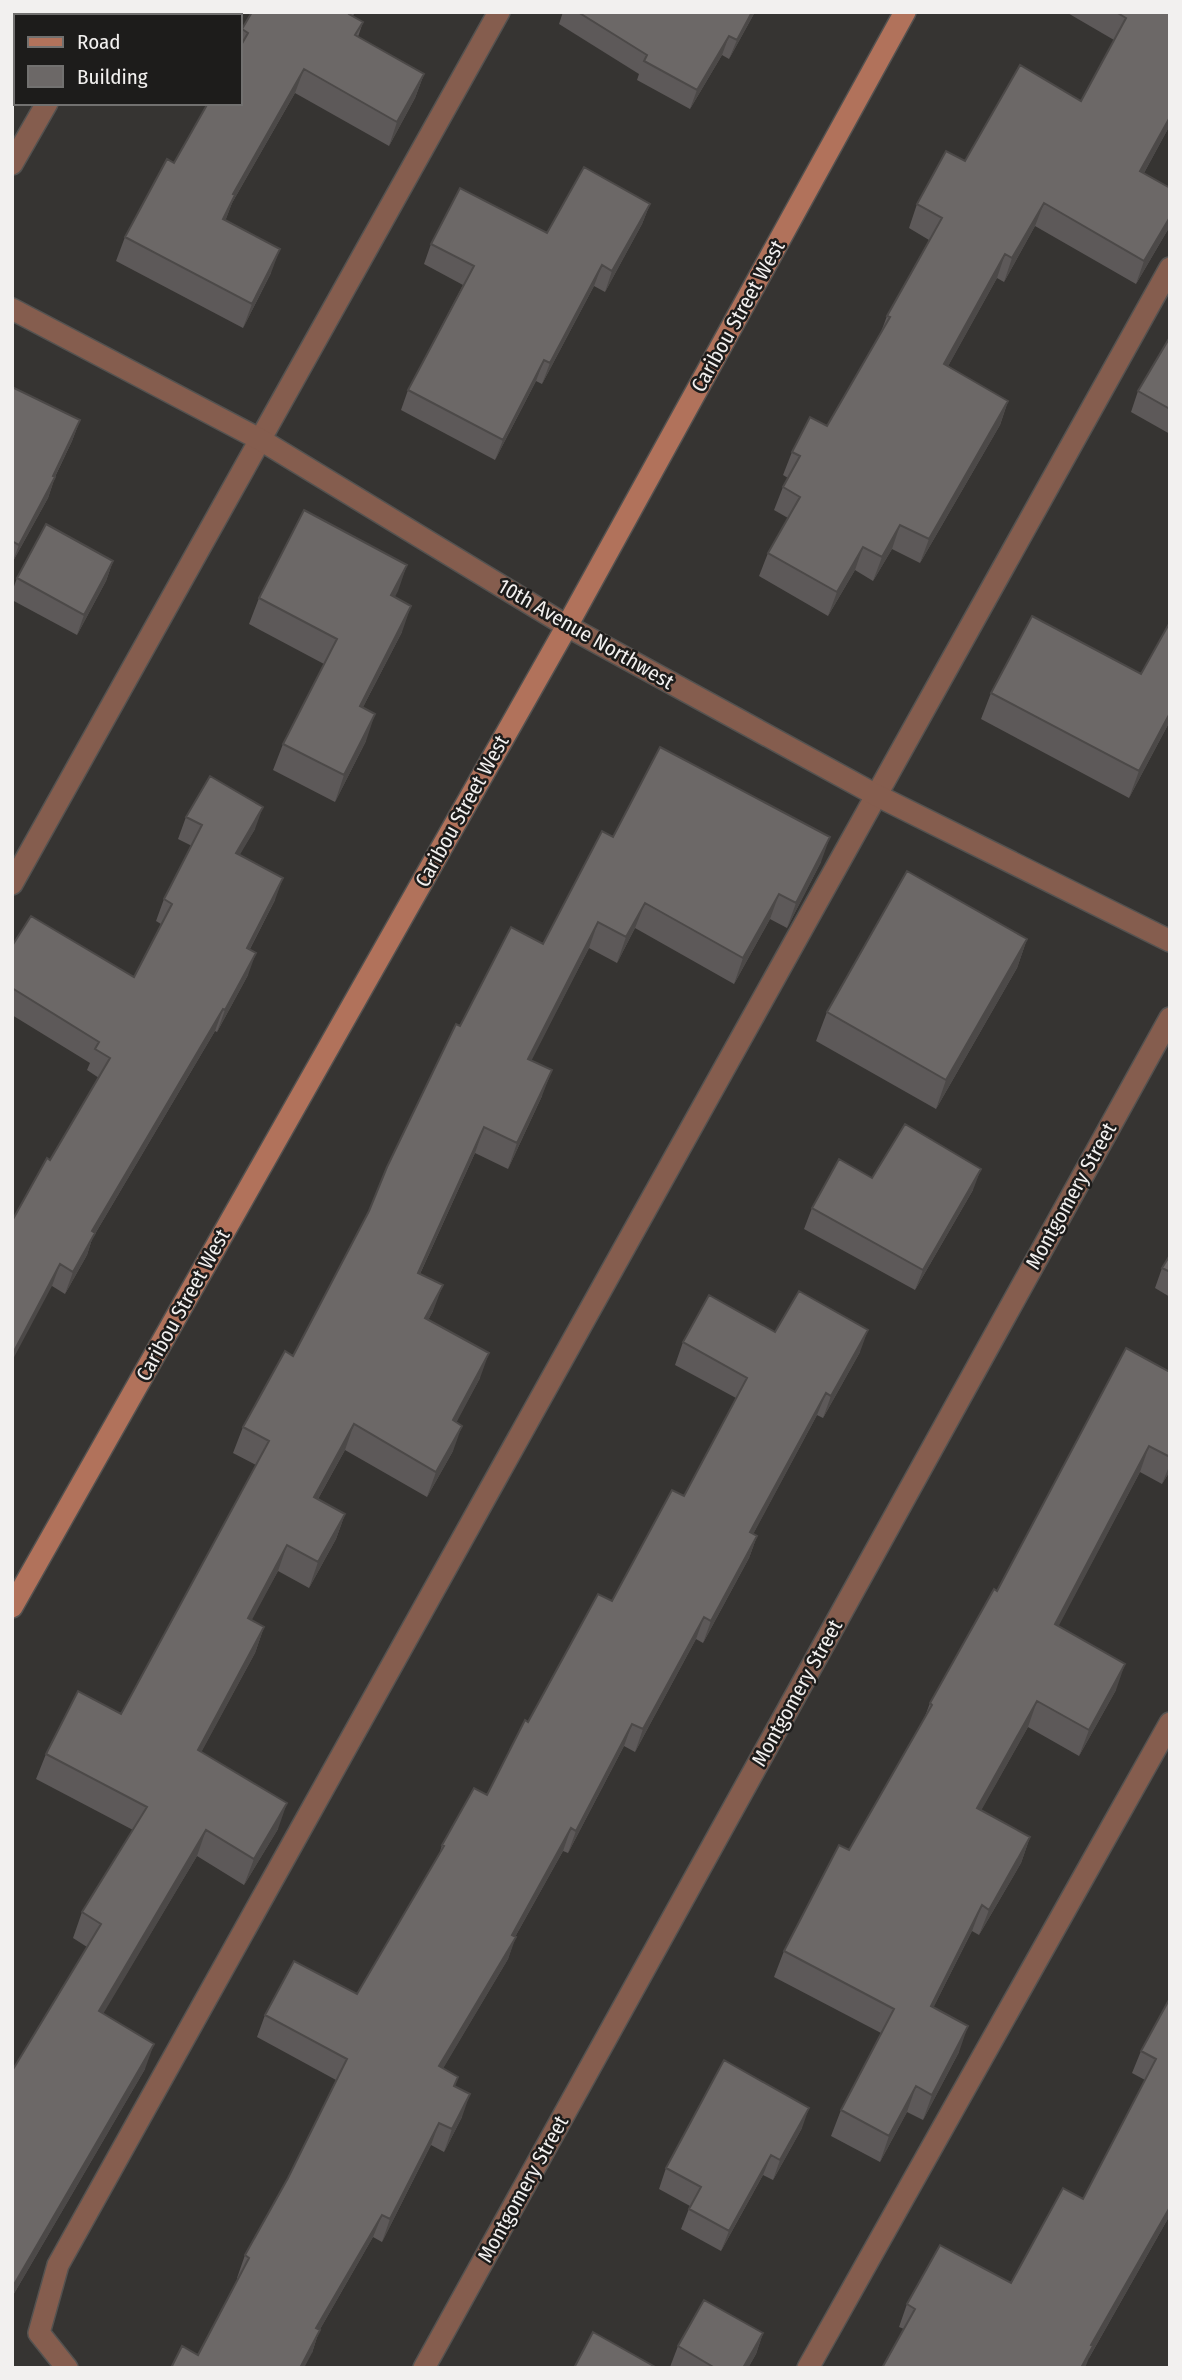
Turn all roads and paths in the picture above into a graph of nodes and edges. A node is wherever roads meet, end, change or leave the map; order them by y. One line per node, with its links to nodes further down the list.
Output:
1 (499, 12): 7 (street)
2 (905, 12): 8 (street, Caribou Street West)
3 (46, 105): 4 (street)
4 (12, 164)
5 (1170, 268): 9 (street)
6 (12, 309): 7 (street, 10th Avenue Northwest)
7 (261, 440): 8 (street, 10th Avenue Northwest); 10 (street)
8 (567, 626): 9 (street, 10th Avenue Northwest); 13 (street, Caribou Street West)
9 (876, 795): 11 (street, 10th Avenue Northwest); 15 (street)
10 (12, 884)
11 (1170, 942)
12 (1170, 1018): 16 (street, Montgomery Street)
13 (12, 1607)
14 (1170, 1723): 17 (street)
15 (67, 2368)
16 (424, 2368)
17 (808, 2368)

